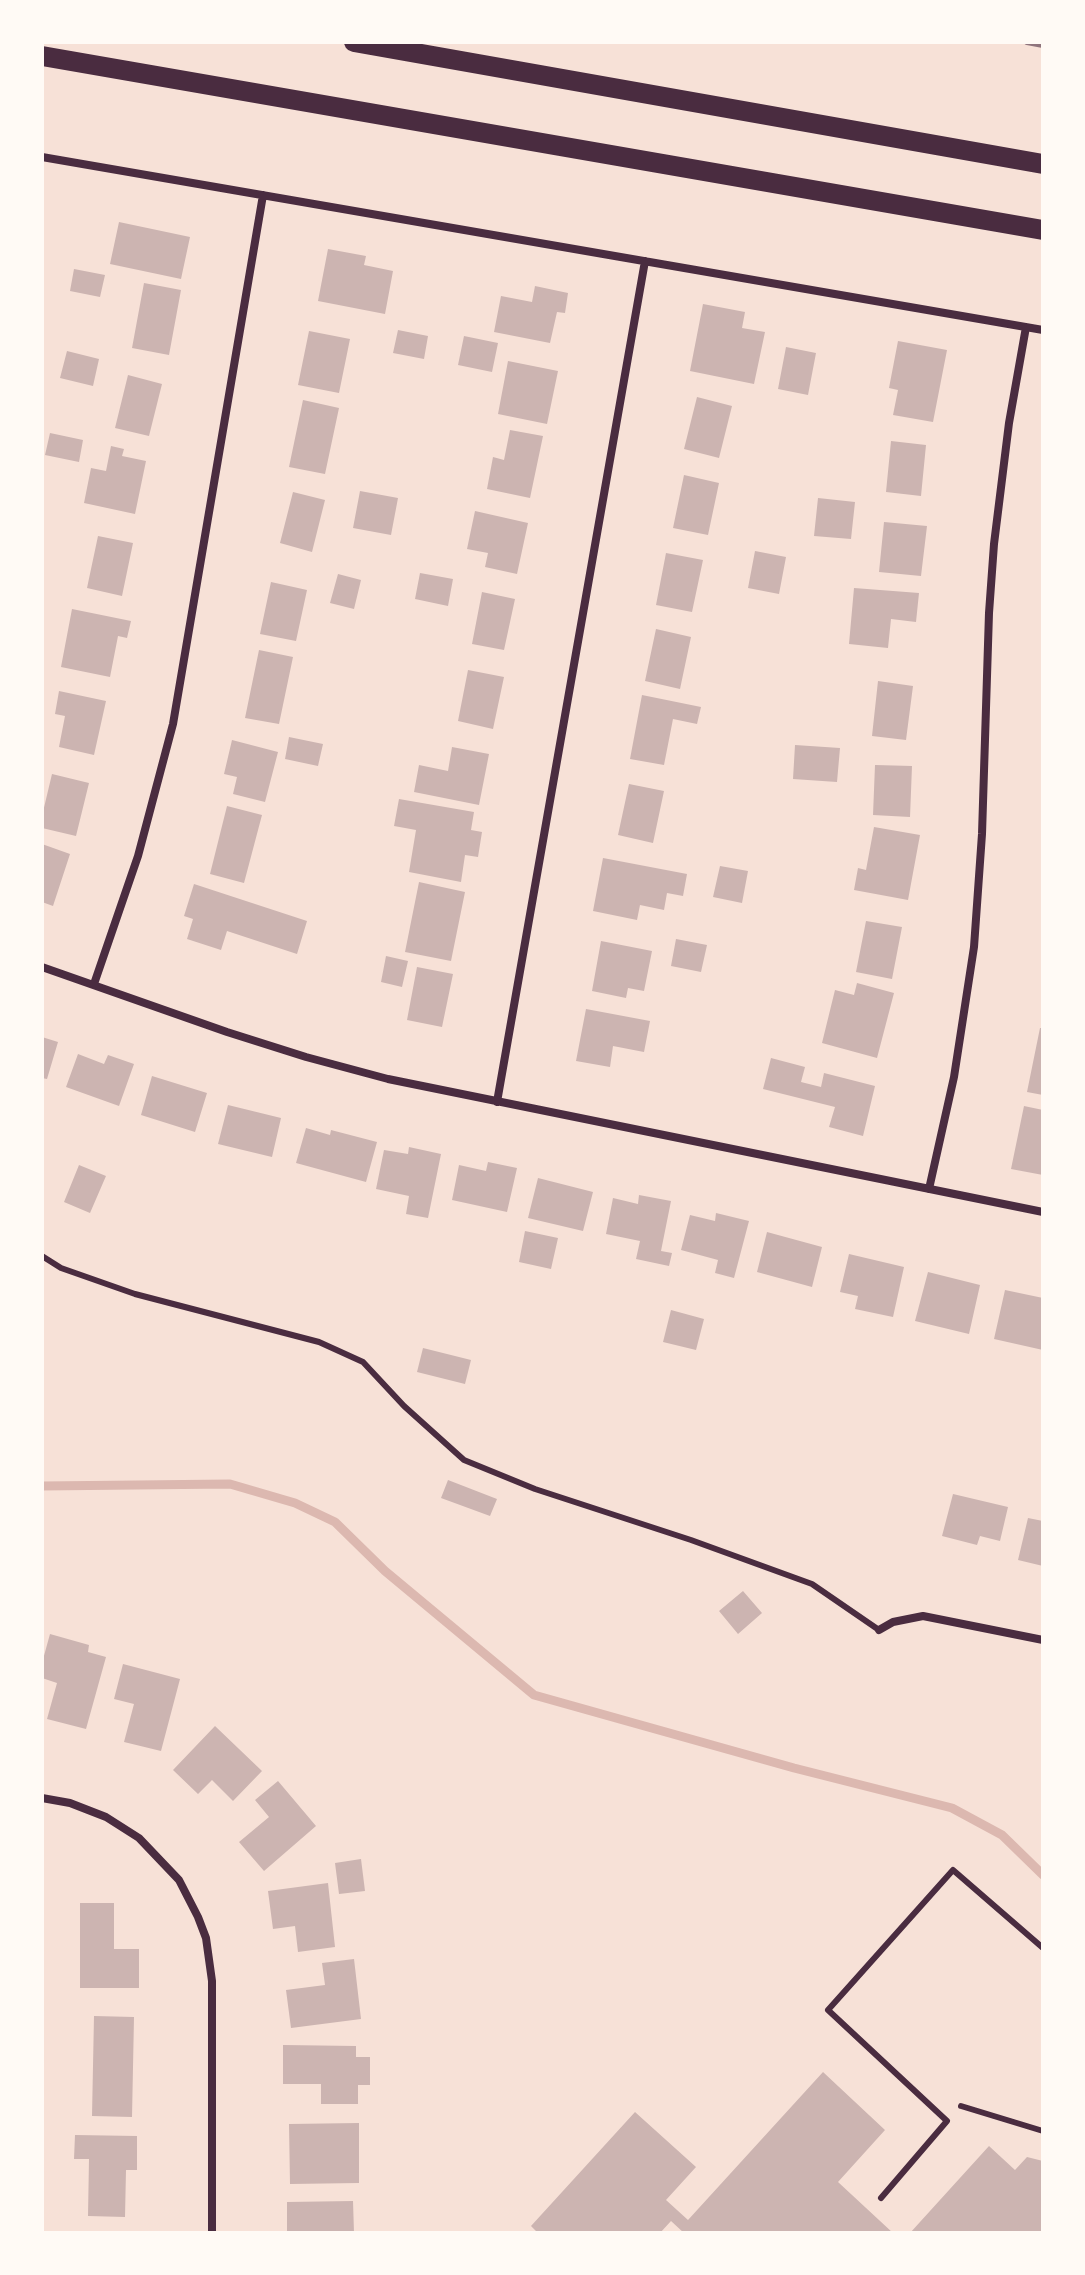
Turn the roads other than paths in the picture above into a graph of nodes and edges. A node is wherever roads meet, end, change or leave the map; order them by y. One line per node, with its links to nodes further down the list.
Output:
1 (354, 42): 4 (main road)
2 (42, 56): 6 (main road)
3 (42, 157): 5 (street)
4 (1043, 164)
5 (263, 195): 7 (street); 11 (street)
6 (1043, 230)
7 (645, 261): 8 (street); 12 (street)
8 (1026, 327): 9 (street); 13 (street)
9 (1043, 330)
10 (42, 967): 11 (street)
11 (94, 984): 12 (street)
12 (497, 1102): 13 (street)
13 (929, 1189): 14 (street)
14 (1043, 1212)
15 (42, 1256): 16 (lane)
16 (879, 1630): 17 (street)
17 (1043, 1640)
18 (42, 1798): 23 (street)
19 (1043, 1948): 22 (lane)
20 (961, 2106): 21 (lane)
21 (1043, 2131)
22 (881, 2198)
23 (212, 2233)

